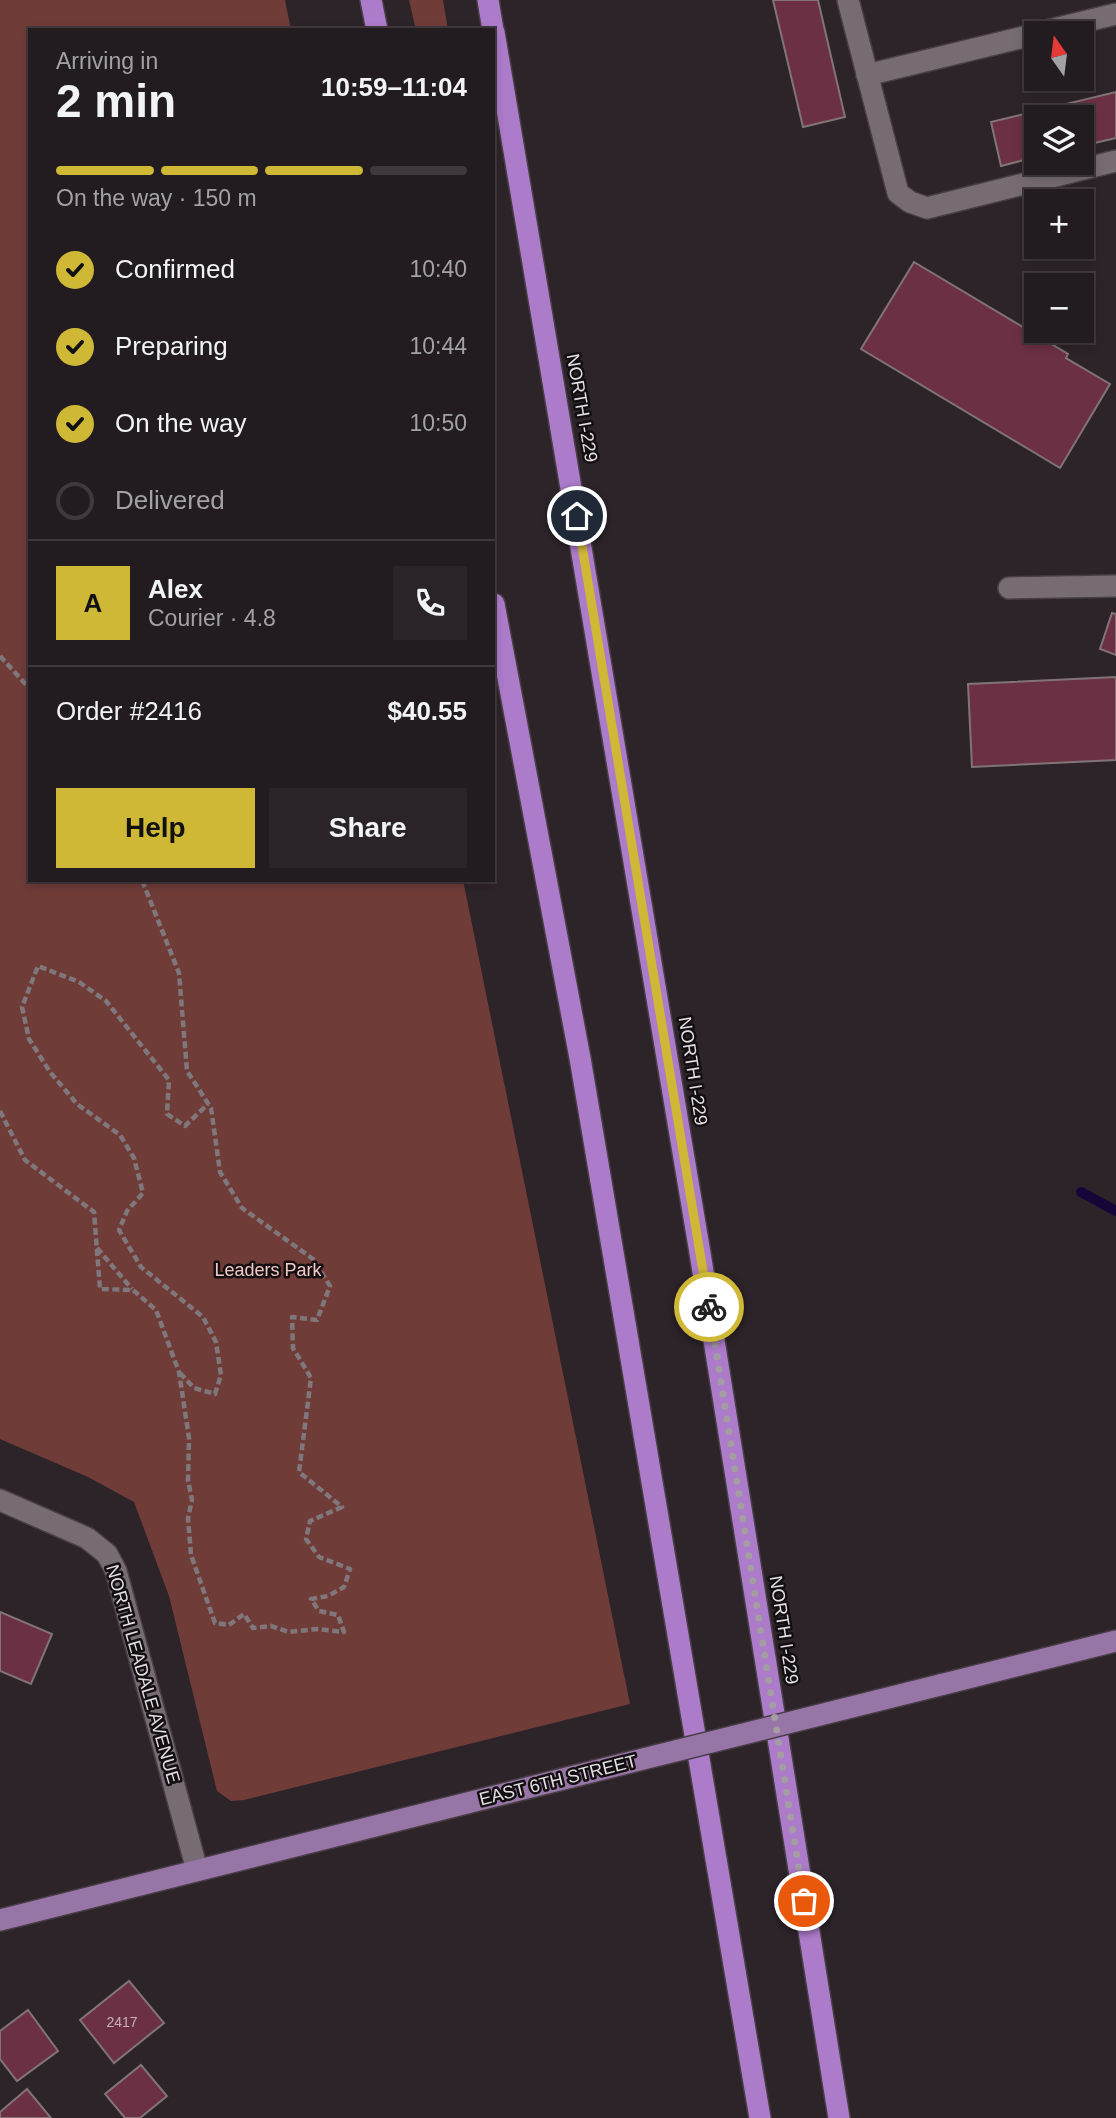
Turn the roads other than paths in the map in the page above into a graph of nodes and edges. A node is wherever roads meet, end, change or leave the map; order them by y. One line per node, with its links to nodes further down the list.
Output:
1 (371, 0): 6 (highway)
2 (488, 0): 7 (highway, NORTH I-229)
3 (848, 0): 10 (street)
4 (1116, 14): 5 (street)
5 (1088, 21)
6 (377, 28)
7 (493, 28)
8 (1024, 37): 10 (street)
9 (495, 43): 19 (highway, NORTH I-229)
10 (867, 75): 11 (street)
11 (1116, 161)
12 (1116, 586): 13 (street)
13 (1009, 588)
14 (495, 609): 20 (highway)
15 (0, 1500): 17 (street, NORTH LEADALE AVENUE)
16 (1116, 1641): 17 (main road, EAST 6TH STREET, bridge)
17 (197, 1871): 18 (main road, EAST 6TH STREET)
18 (0, 1920)
19 (827, 2039): 23 (highway, NORTH I-229); 24 (highway)
20 (747, 2045): 21 (highway); 22 (highway)
21 (754, 2118)
22 (760, 2118)
23 (839, 2118)
24 (845, 2118)

